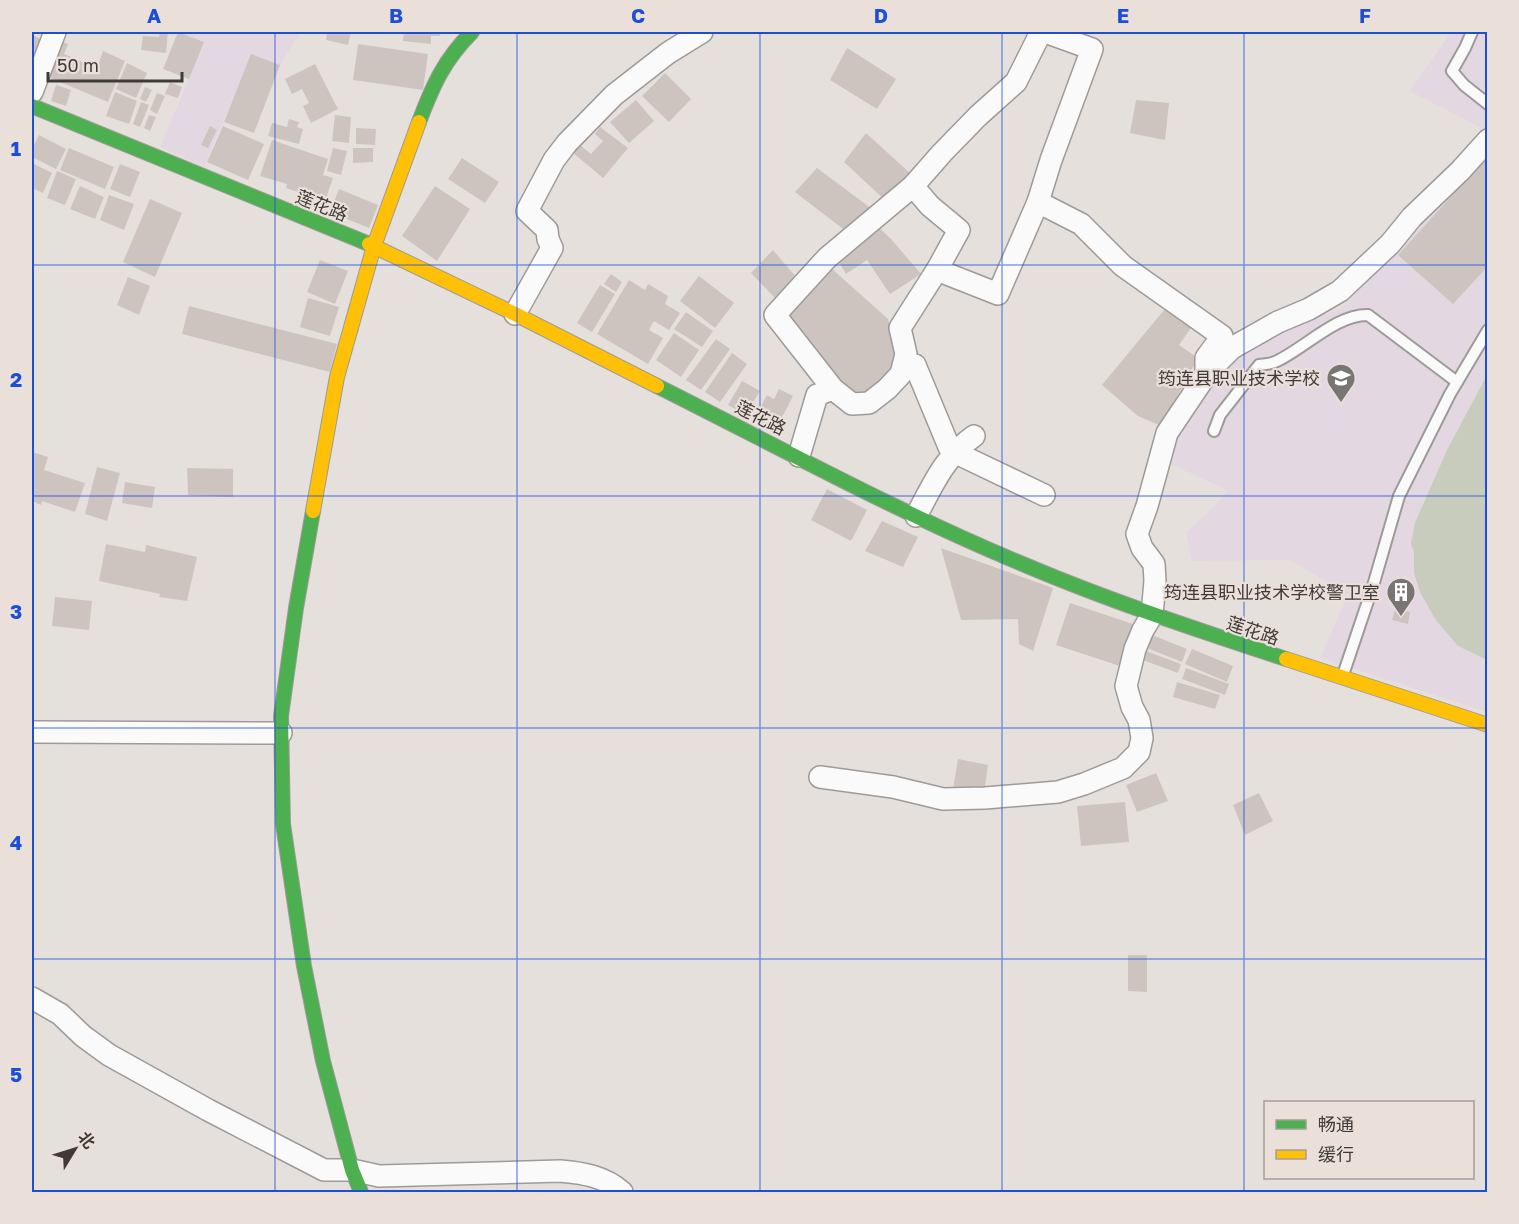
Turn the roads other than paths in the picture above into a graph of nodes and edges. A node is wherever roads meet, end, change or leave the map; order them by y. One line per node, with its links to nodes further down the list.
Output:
1 (55, 32): 6 (street)
2 (472, 32): 12 (main road)
3 (702, 32): 14 (street)
4 (1043, 32): 10 (street); 11 (street)
5 (1472, 32): 7 (lane)
6 (32, 92)
7 (1488, 104)
8 (32, 106): 12 (main road, 莲花路)
9 (1488, 141): 17 (street)
10 (914, 186): 13 (street); 19 (street)
11 (1038, 202): 13 (street); 17 (street)
12 (374, 246): 14 (main road, 莲花路); 30 (main road)
13 (937, 270): 19 (street)
14 (515, 314): 23 (main road, 莲花路)
15 (1488, 330): 18 (lane)
16 (915, 365): 22 (street)
17 (1206, 375): 26 (street)
18 (1457, 382): 20 (lane); 27 (lane)
19 (833, 389): 23 (street)
20 (1214, 431)
21 (974, 436): 22 (street)
22 (954, 452): 24 (street); 25 (street)
23 (799, 456): 25 (main road, 莲花路)
24 (1044, 495)
25 (916, 516): 26 (main road, 莲花路)
26 (1152, 615): 27 (main road, 莲花路); 31 (street)
27 (1342, 678): 28 (main road, 莲花路)
28 (1488, 725)
29 (32, 732): 30 (street)
30 (281, 733): 33 (main road)
31 (820, 777)
32 (32, 998): 33 (street)
33 (352, 1170): 34 (main road); 35 (street)
34 (361, 1192)
35 (622, 1192)

